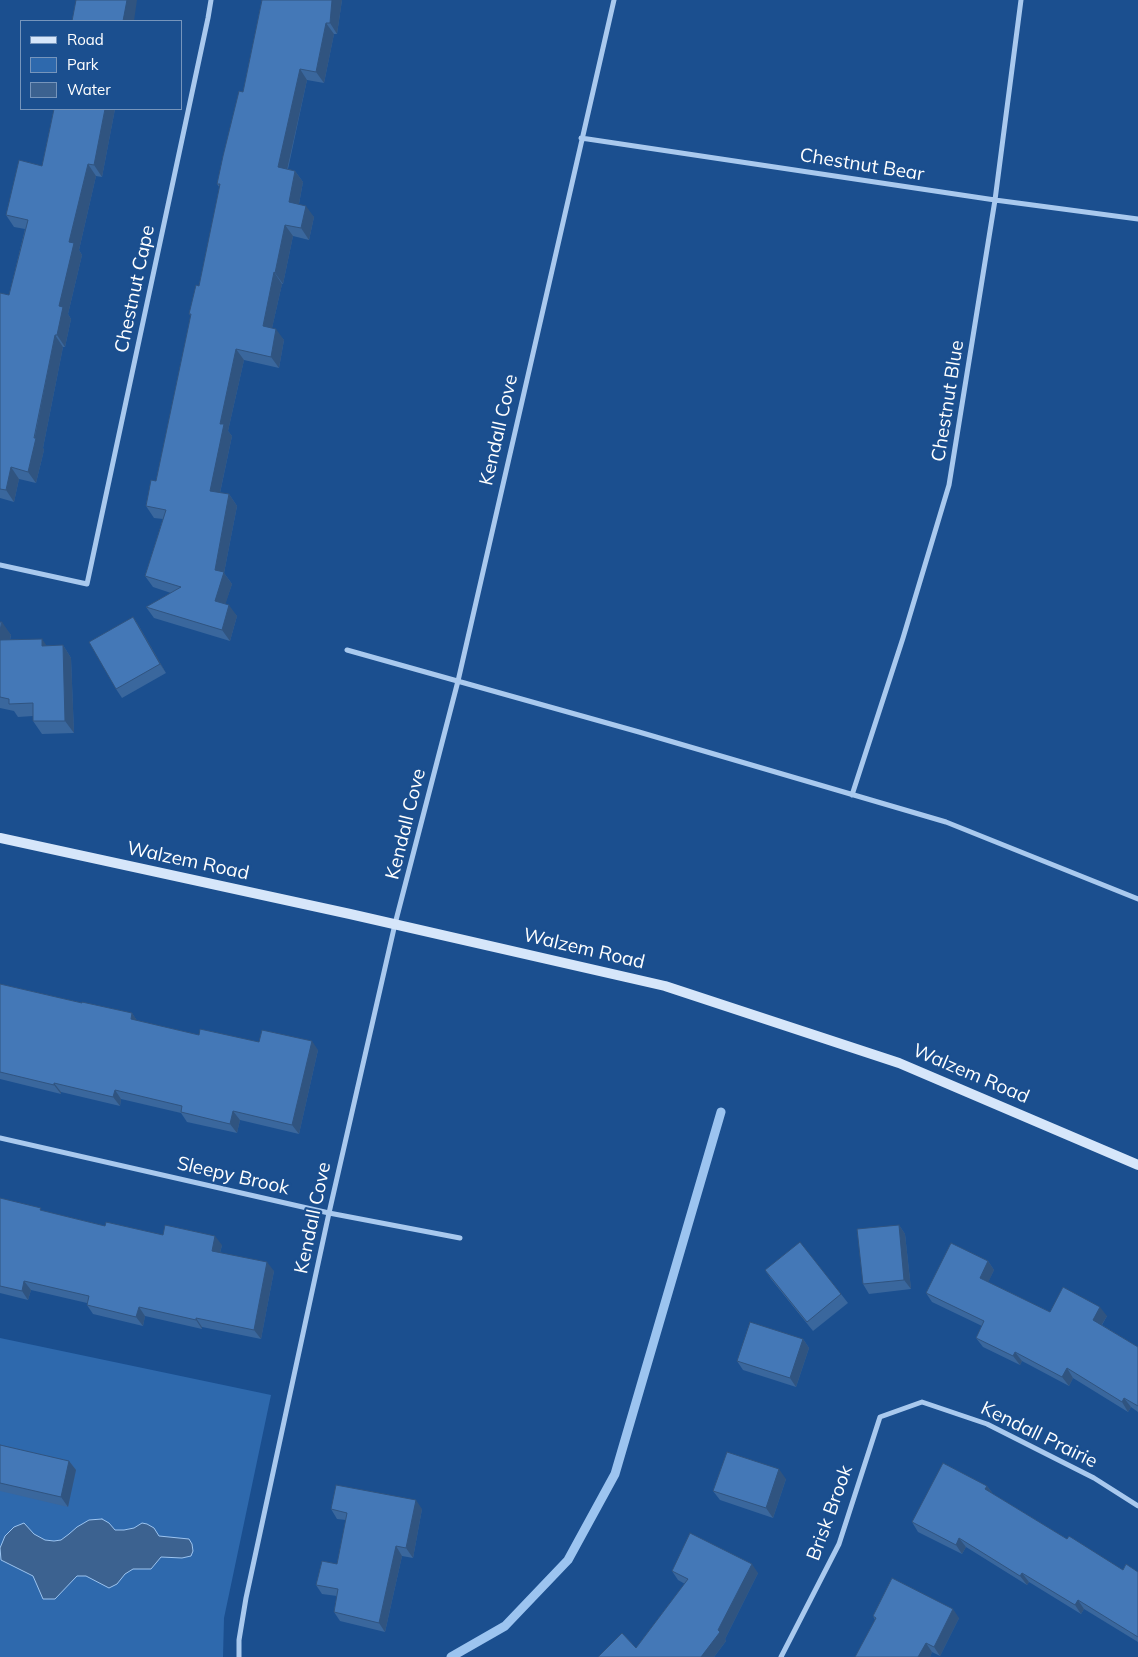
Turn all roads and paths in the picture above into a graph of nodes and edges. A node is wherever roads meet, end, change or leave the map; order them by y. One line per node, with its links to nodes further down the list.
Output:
1 (211, 0): 7 (street, Chestnut Cape)
2 (614, 0): 4 (street, Kendall Cove)
3 (1021, 0): 5 (street, Chestnut Blue)
4 (581, 138): 5 (street, Chestnut Bear); 9 (street, Kendall Cove)
5 (995, 200): 6 (street, Chestnut Bear); 10 (street, Chestnut Blue)
6 (1138, 219)
7 (0, 565)
8 (347, 650): 9 (street)
9 (458, 681): 10 (street); 13 (street, Kendall Cove)
10 (852, 795): 12 (street)
11 (0, 838): 13 (street, Walzem Road)
12 (1138, 899)
13 (395, 924): 15 (street, Walzem Road); 16 (street, Kendall Cove)
14 (0, 1138): 16 (street, Sleepy Brook)
15 (1138, 1165)
16 (328, 1213): 17 (street, Sleepy Brook); 20 (street, Kendall Cove)
17 (460, 1238)
18 (922, 1402): 19 (street, Kendall Prairie); 21 (street, Brisk Brook)
19 (1138, 1506)
20 (239, 1657)
21 (781, 1657)

